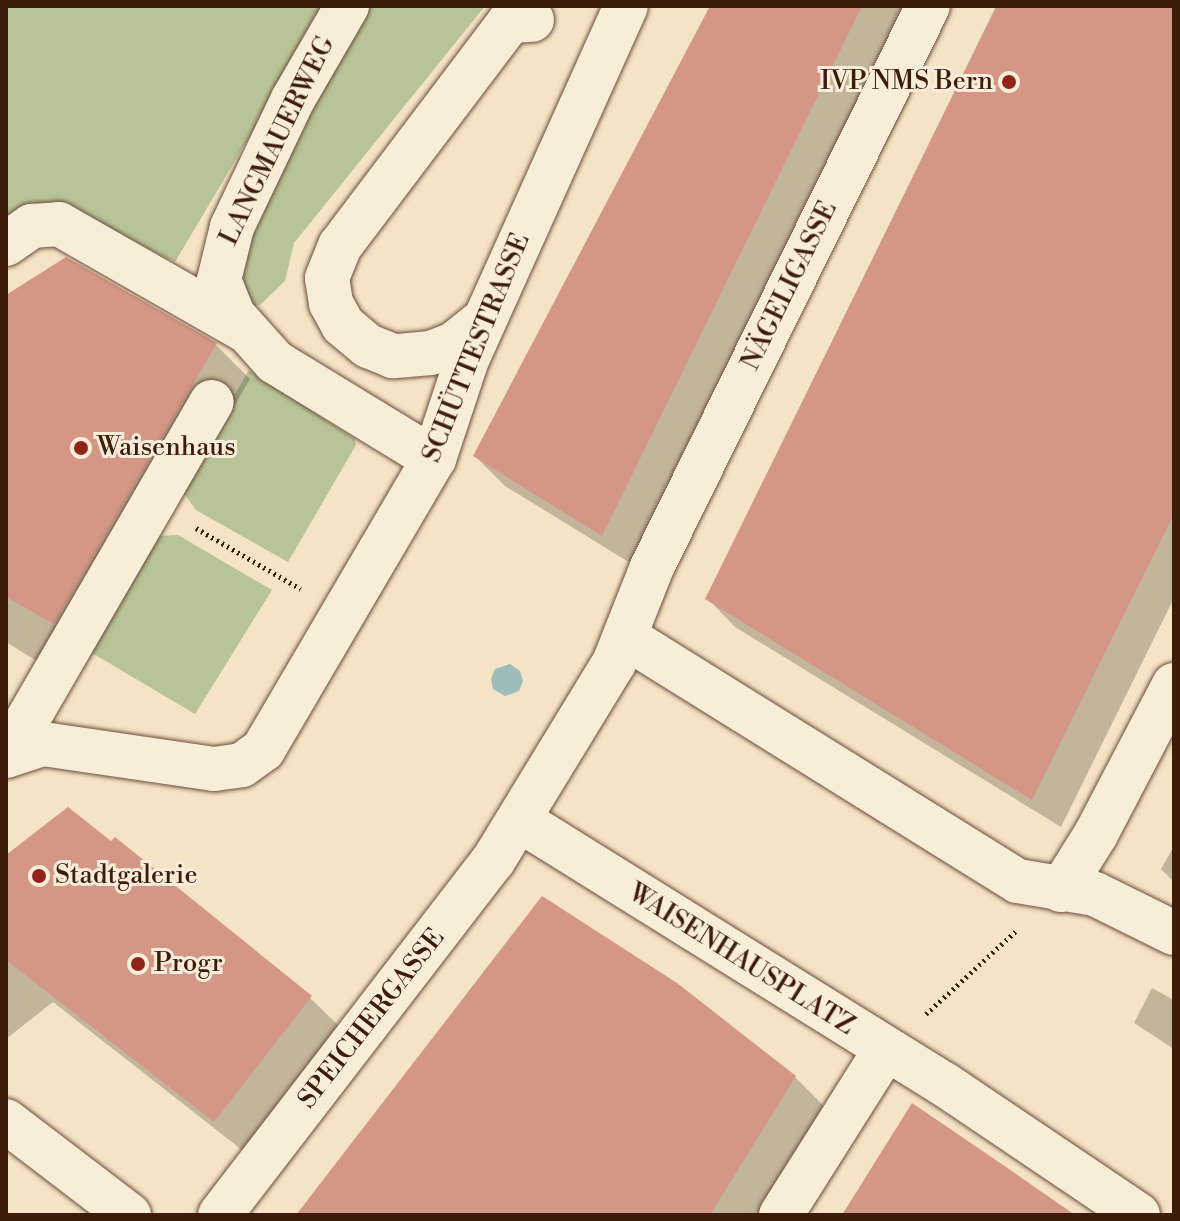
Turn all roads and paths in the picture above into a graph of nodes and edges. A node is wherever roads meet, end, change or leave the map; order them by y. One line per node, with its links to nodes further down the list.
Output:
1 (347, 6): 7 (street, LANGMAUERWEG)
2 (626, 6): 6 (street, SCHÜTTESTRASSE)
3 (928, 6): 12 (street, NÄGELIGASSE)
4 (532, 20): 6 (street)
5 (6, 244): 7 (street)
6 (485, 319): 9 (street, SCHÜTTESTRASSE)
7 (243, 329): 9 (street, LANGMAUERWEG)
8 (212, 402): 10 (street)
9 (434, 459): 14 (street, SCHÜTTESTRASSE)
10 (154, 503): 11 (path); 14 (street)
11 (302, 589)
12 (627, 638): 15 (street); 16 (street)
13 (1174, 685): 16 (street)
14 (7, 756)
15 (521, 821): 18 (street, WAISENHAUSPLATZ); 21 (street, SPEICHERGASSE)
16 (1061, 890): 17 (street); 18 (path)
17 (1174, 933)
18 (886, 1049): 22 (street); 23 (street, WAISENHAUSPLATZ)
19 (6, 1121): 20 (street)
20 (129, 1215)
21 (220, 1215)
22 (781, 1215)
23 (1138, 1215)

